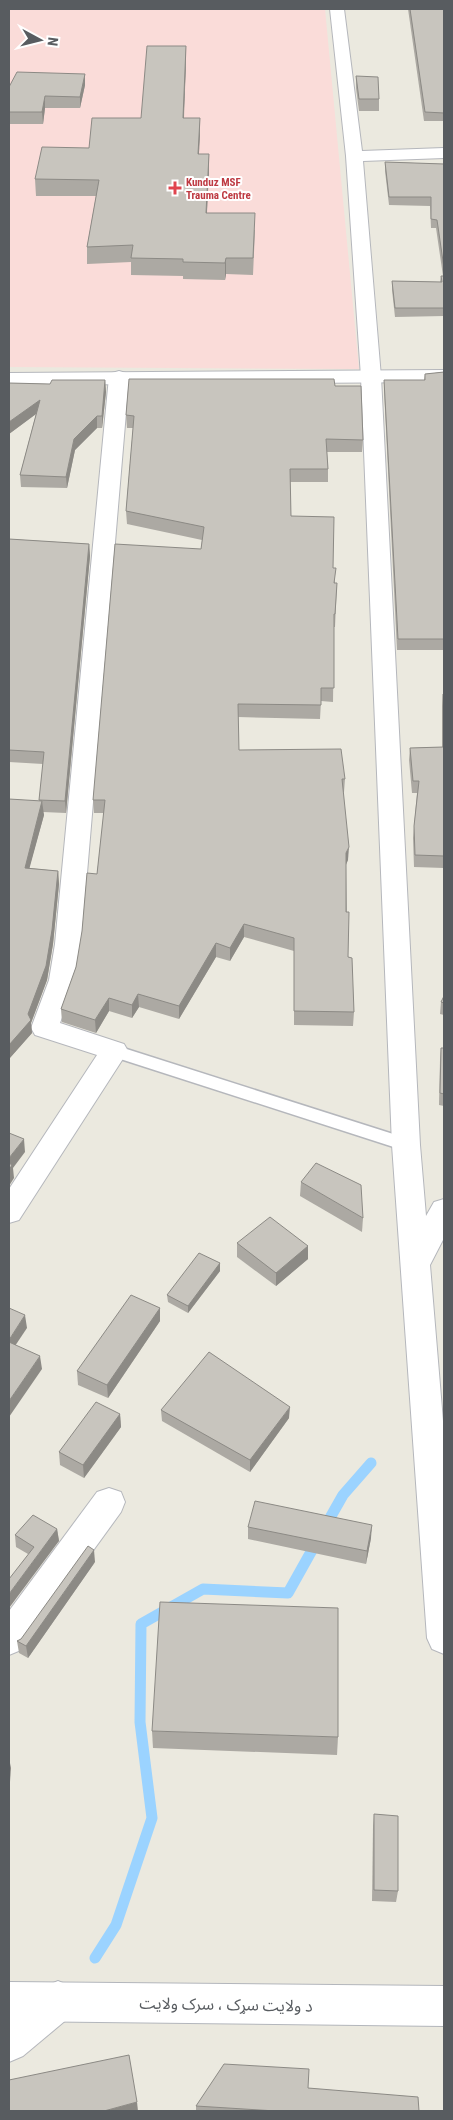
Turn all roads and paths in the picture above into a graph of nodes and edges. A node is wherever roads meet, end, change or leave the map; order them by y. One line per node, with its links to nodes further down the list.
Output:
1 (337, 9): 3 (street)
2 (444, 154): 3 (street)
3 (354, 156): 6 (street)
4 (444, 376): 6 (street)
5 (119, 377): 6 (street); 7 (street); 8 (street)
6 (371, 377): 9 (street)
7 (9, 379)
8 (114, 1051): 9 (lane); 11 (street)
9 (406, 1145): 12 (street)
10 (444, 1210): 12 (street)
11 (9, 1212)
12 (416, 1263): 13 (street)
13 (438, 1452): 15 (street)
14 (109, 1502): 16 (street)
15 (444, 1638)
16 (9, 1639)
17 (9, 2001): 18 (street, د ولایت سړک ، سرک ولایت)
18 (58, 2001): 19 (street, د ولایت سړک ، سرک ولایت); 20 (street)
19 (444, 2006)
20 (9, 2042)

